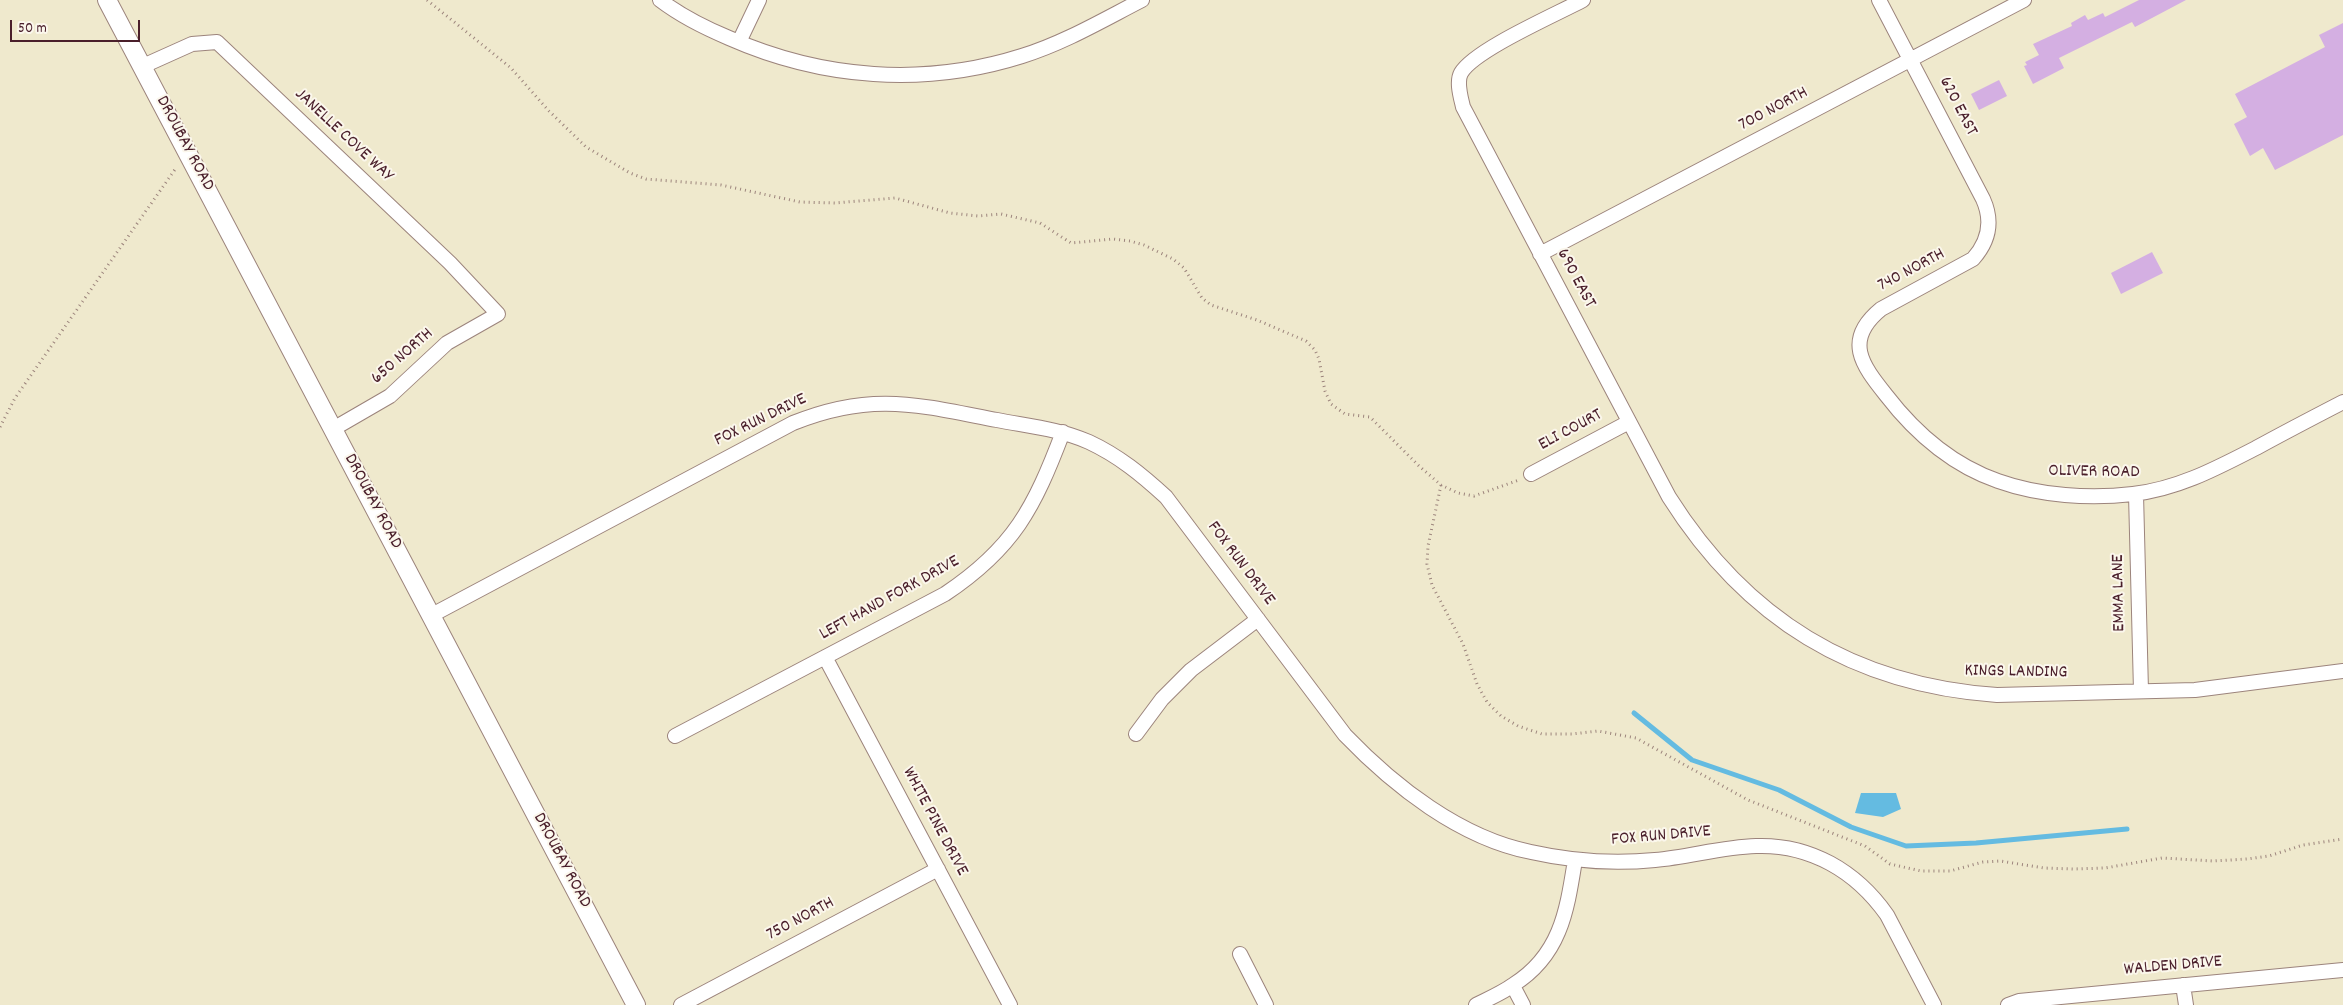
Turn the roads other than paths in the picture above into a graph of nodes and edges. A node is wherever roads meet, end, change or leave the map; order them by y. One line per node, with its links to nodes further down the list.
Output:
1 (106, 0): 10 (street, DROUBAY ROAD)
2 (660, 0): 8 (street)
3 (759, 0): 8 (street)
4 (1142, 0): 8 (street)
5 (1583, 0): 12 (street, 690 EAST)
6 (1879, 0): 9 (street, 620 EAST)
7 (2024, 0): 9 (street, 700 NORTH)
8 (739, 42)
9 (1911, 60): 11 (street, 620 EAST); 12 (street, 700 NORTH)
10 (143, 66): 13 (street, JANELLE COVE WAY); 17 (street, DROUBAY ROAD)
11 (1987, 235): 14 (street, 740 NORTH)
12 (1540, 254): 16 (street, 690 EAST)
13 (498, 314): 17 (street, 650 NORTH)
14 (1859, 344): 20 (street, OLIVER ROAD)
15 (2343, 402): 20 (street, OLIVER ROAD)
16 (1629, 422): 19 (street, ELI COURT); 21 (street, 690 EAST)
17 (333, 429): 22 (street, DROUBAY ROAD)
18 (1063, 432): 22 (street, FOX RUN DRIVE); 23 (street, FOX RUN DRIVE); 24 (street, LEFT HAND FORK DRIVE)
19 (1531, 474)
20 (2136, 494): 26 (street, EMMA LANE)
21 (1669, 498): 26 (street, KINGS LANDING)
22 (432, 615): 35 (street, DROUBAY ROAD)
23 (1258, 619): 27 (street); 29 (street, FOX RUN DRIVE)
24 (825, 657): 28 (street, LEFT HAND FORK DRIVE); 30 (street, WHITE PINE DRIVE)
25 (2343, 671): 26 (street, KINGS LANDING)
26 (2141, 691)
27 (1136, 734)
28 (675, 736)
29 (1575, 860): 34 (street); 41 (street, FOX RUN DRIVE)
30 (938, 869): 36 (street, 750 NORTH); 37 (street, WHITE PINE DRIVE)
31 (1240, 954): 38 (street)
32 (2343, 970): 33 (street, WALDEN DRIVE)
33 (2183, 985): 42 (street, WALDEN DRIVE); 43 (street)
34 (1513, 986): 39 (street); 40 (street)
35 (636, 1005)
36 (681, 1005)
37 (1010, 1005)
38 (1266, 1005)
39 (1476, 1005)
40 (1523, 1005)
41 (1934, 1005)
42 (2008, 1005)
43 (2186, 1005)

